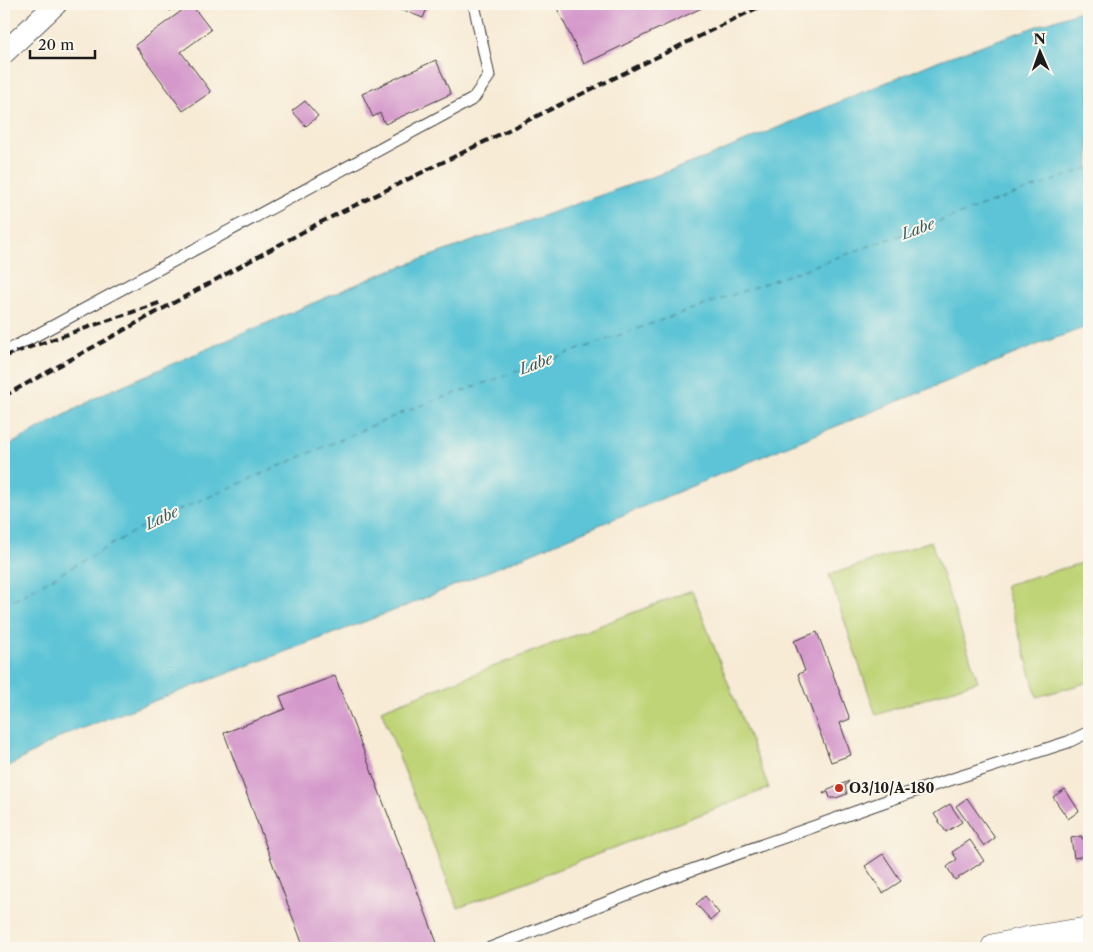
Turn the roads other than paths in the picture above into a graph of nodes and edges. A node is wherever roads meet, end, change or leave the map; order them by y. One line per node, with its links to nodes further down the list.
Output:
1 (56, 4): 3 (street)
2 (474, 4): 4 (lane)
3 (4, 53)
4 (7, 351)
5 (1089, 732): 7 (lane)
6 (1089, 932): 8 (main road)
7 (490, 948)
8 (995, 948)

